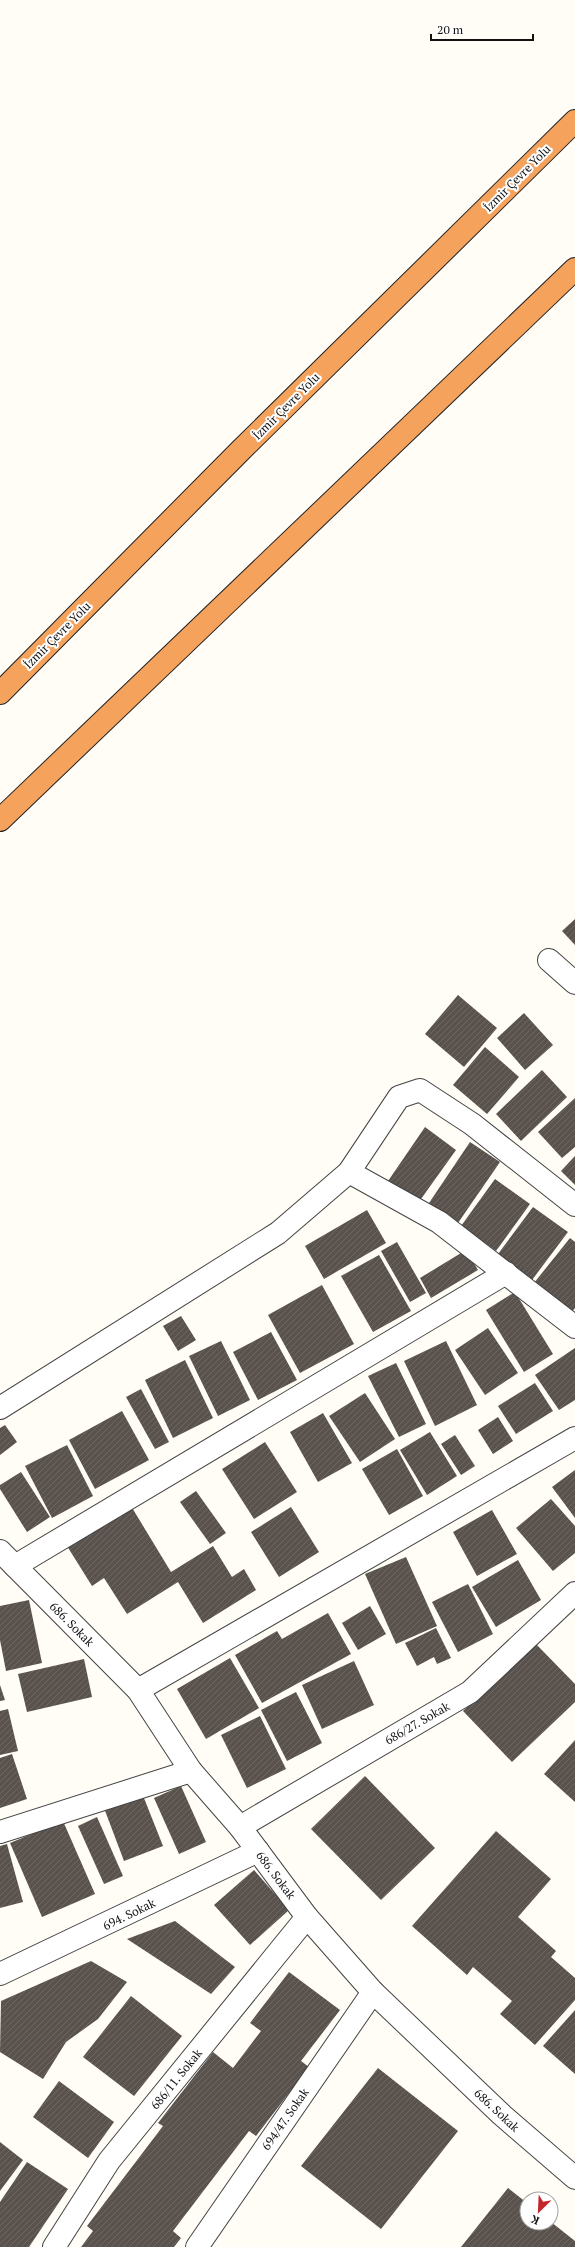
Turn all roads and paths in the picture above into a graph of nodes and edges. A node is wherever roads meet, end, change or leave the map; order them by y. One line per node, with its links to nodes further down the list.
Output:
1 (575, 121): 3 (highway, İzmir Çevre Yolu)
2 (575, 269): 4 (highway)
3 (0, 693)
4 (0, 820)
5 (548, 960): 6 (street)
6 (575, 983)
7 (349, 1172): 8 (street); 9 (street); 11 (street)
8 (575, 1205)
9 (506, 1273): 10 (street); 14 (street)
10 (575, 1327)
11 (0, 1408)
12 (575, 1438): 16 (street)
13 (0, 1551): 14 (street, 686. Sokak)
14 (15, 1566): 16 (street, 686. Sokak)
15 (575, 1593): 18 (street, 686/27. Sokak)
16 (138, 1690): 17 (street, 686. Sokak)
17 (191, 1771): 18 (street, 686. Sokak); 19 (street)
18 (240, 1827): 20 (street, 686. Sokak)
19 (0, 1832)
20 (258, 1851): 21 (street, 686. Sokak); 22 (street, 694. Sokak)
21 (307, 1917): 23 (street, 686. Sokak); 25 (street, 686/11. Sokak)
22 (2, 1967)
23 (373, 1992): 24 (street, 686. Sokak); 26 (street, 694/47. Sokak)
24 (575, 2178)
25 (54, 2247)
26 (197, 2247)

